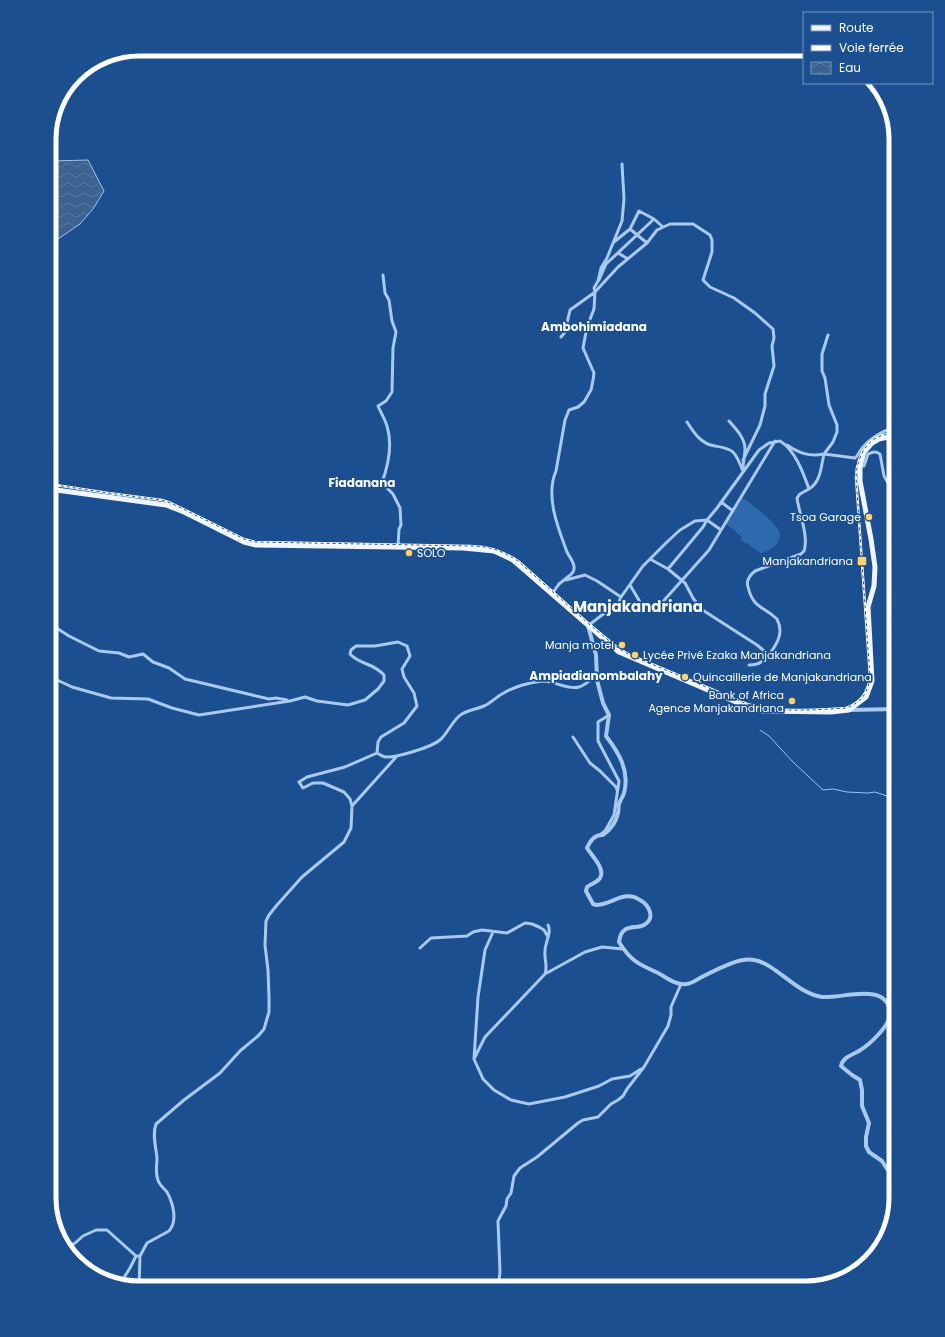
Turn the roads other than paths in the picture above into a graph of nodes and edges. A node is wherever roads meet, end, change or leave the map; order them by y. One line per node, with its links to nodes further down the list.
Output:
1 (622, 164): 7 (street)
2 (654, 220): 3 (street); 4 (street); 5 (street)
3 (663, 227): 6 (street); 22 (street)
4 (630, 229): 5 (street); 7 (street)
5 (639, 235): 6 (street); 8 (street)
6 (647, 242): 9 (street)
7 (612, 244): 11 (street)
8 (618, 253): 9 (street); 11 (street)
9 (628, 259): 12 (street)
10 (383, 275): 32 (street)
11 (598, 281): 12 (street)
12 (595, 292): 14 (street); 35 (street)
13 (828, 335): 21 (street)
14 (561, 337)
15 (729, 421): 22 (street)
16 (687, 422): 24 (street)
17 (889, 429): 21 (street)
18 (889, 437): 23 (main road)
19 (775, 440): 20 (street); 24 (street); 29 (street)
20 (785, 444): 21 (street); 26 (street)
21 (824, 454): 26 (street)
22 (743, 460): 24 (street)
23 (860, 466): 25 (street); 48 (main road)
24 (743, 471): 28 (street)
25 (889, 485)
26 (809, 489): 42 (street)
27 (56, 490): 32 (main road)
28 (721, 502): 29 (street); 30 (street)
29 (733, 511): 31 (street)
30 (707, 520): 31 (street); 33 (street); 34 (street)
31 (721, 530): 36 (street)
32 (398, 547): 38 (main road)
33 (650, 559): 34 (street); 37 (street)
34 (668, 569): 36 (street)
35 (564, 580): 38 (street); 39 (street)
36 (682, 580): 37 (street); 42 (street)
37 (630, 585): 39 (street)
38 (552, 595): 40 (main road)
39 (621, 597): 40 (street)
40 (588, 626): 44 (street); 48 (main road)
41 (56, 627): 46 (street)
42 (768, 654): 43 (street)
43 (749, 665)
44 (597, 676): 49 (street); 52 (street)
45 (56, 679): 46 (street)
46 (290, 701): 51 (street)
47 (889, 709): 48 (street)
48 (849, 710)
49 (609, 716): 53 (street); 55 (street)
50 (573, 737): 53 (street)
51 (377, 753): 52 (street); 54 (street)
52 (397, 756): 54 (street)
53 (617, 794): 55 (street)
54 (352, 806): 69 (street)
55 (599, 835): 60 (street)
56 (548, 925): 58 (street)
57 (493, 932): 58 (street); 59 (street); 65 (street)
58 (548, 937): 61 (street)
59 (420, 948)
60 (623, 949): 61 (street); 62 (street)
61 (546, 974): 65 (street)
62 (681, 984): 63 (street); 66 (street)
63 (889, 1009)
64 (889, 1021): 67 (street)
65 (474, 1059): 66 (street)
66 (644, 1067): 72 (street)
67 (889, 1171)
68 (70, 1244): 69 (street)
69 (138, 1256): 70 (street); 71 (street)
70 (123, 1279)
71 (139, 1281)
72 (499, 1281)

